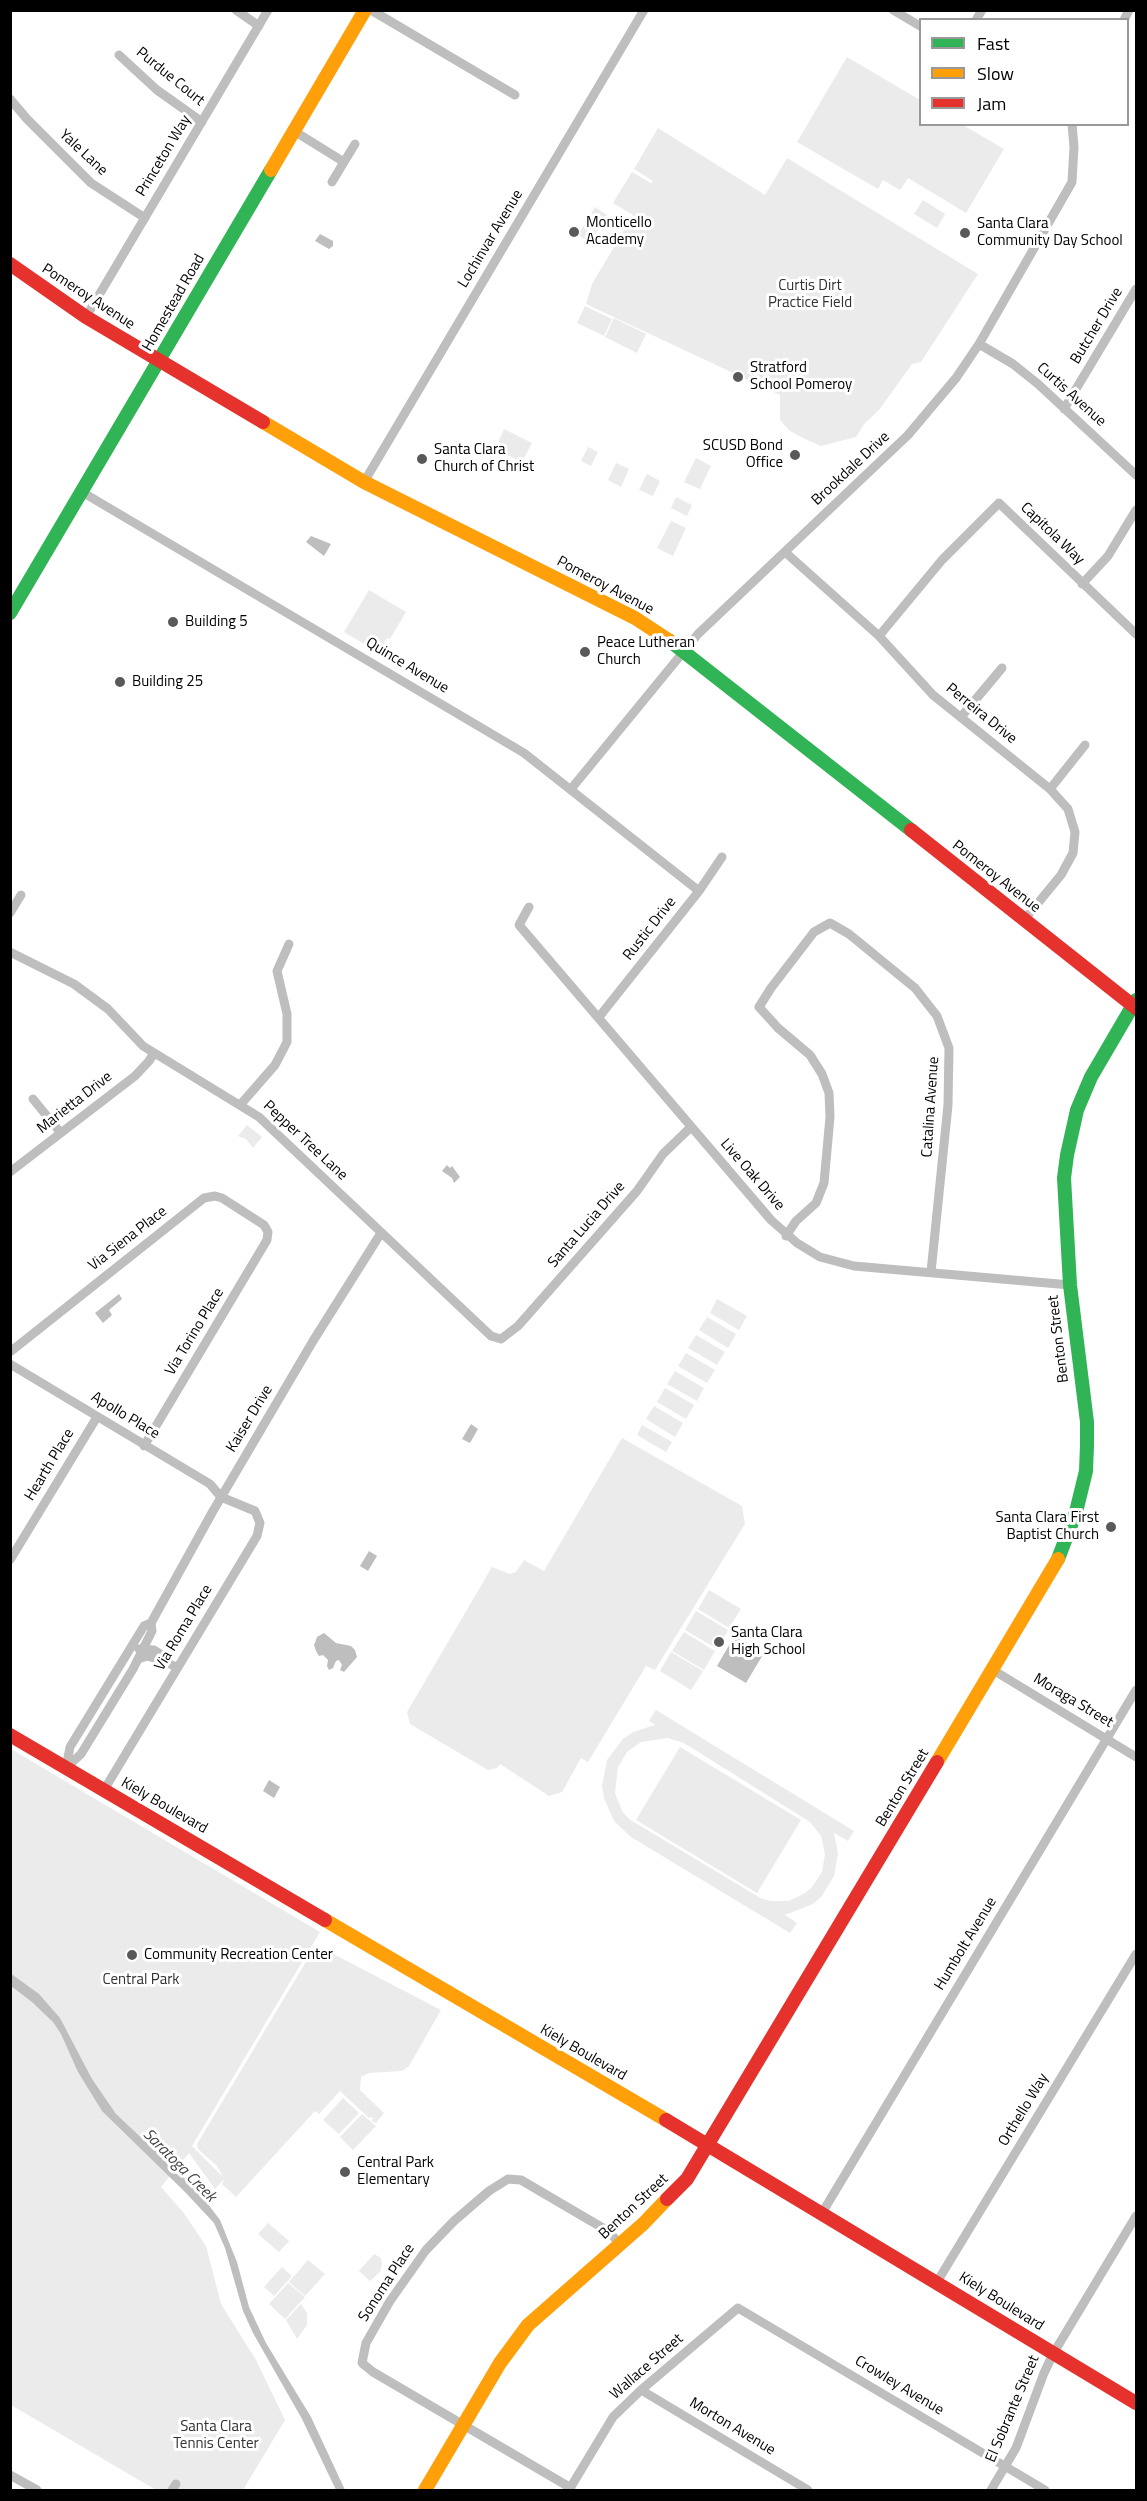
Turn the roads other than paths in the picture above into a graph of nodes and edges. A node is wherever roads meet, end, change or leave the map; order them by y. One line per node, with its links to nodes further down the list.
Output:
1 (237, 10): 8 (street)
2 (268, 10): 8 (street, Princeton Way)
3 (365, 10): 14 (main road, Homestead Road)
4 (371, 10): 10 (street)
5 (644, 10): 26 (street, Lochinvar Avenue)
6 (893, 10): 7 (street)
7 (919, 25)
8 (259, 26): 12 (street, Princeton Way)
9 (119, 55): 12 (street, Purdue Court)
10 (515, 94)
11 (10, 99): 18 (street, Yale Lane)
12 (202, 122): 18 (street, Princeton Way)
13 (1072, 126): 22 (street, Brookdale Drive)
14 (294, 131): 16 (street); 23 (main road, Homestead Road)
15 (355, 144): 16 (street)
16 (344, 162): 17 (street)
17 (332, 182)
18 (145, 218): 21 (street, Princeton Way)
19 (10, 264): 21 (main road, Pomeroy Avenue)
20 (1137, 289): 24 (street, Butcher Drive)
21 (86, 317): 23 (main road, Pomeroy Avenue)
22 (979, 344): 24 (street, Curtis Avenue); 29 (street, Brookdale Drive)
23 (159, 361): 26 (main road, Pomeroy Avenue); 27 (main road, Homestead Road)
24 (1064, 409): 25 (street, Curtis Avenue)
25 (1137, 475)
26 (364, 482): 34 (main road, Pomeroy Avenue)
27 (82, 492): 31 (main road, Homestead Road); 38 (street, Quince Avenue)
28 (1137, 510): 30 (street)
29 (784, 552): 33 (street, Perreira Drive); 34 (street, Brookdale Drive)
30 (1082, 584): 32 (street, Capitola Way); 33 (street, Capitola Way)
31 (13, 603)
32 (1137, 634)
33 (879, 636): 36 (street, Perreira Drive)
34 (684, 650): 38 (street, Brookdale Drive); 45 (main road, Pomeroy Avenue)
35 (1002, 668): 36 (street)
36 (961, 717): 39 (street, Perreira Drive)
37 (1085, 745): 39 (street)
38 (571, 789): 41 (street, Quince Avenue)
39 (1050, 789): 45 (street, Perreira Drive)
40 (722, 857): 41 (street, Rustic Drive)
41 (699, 891): 49 (street, Rustic Drive)
42 (21, 895): 44 (street)
43 (529, 908): 49 (street, Live Oak Drive)
44 (10, 913)
45 (1024, 920): 48 (main road, Pomeroy Avenue)
46 (289, 944): 52 (street)
47 (10, 952): 50 (street, Pepper Tree Lane)
48 (1136, 1005): 60 (main road, Benton Street)
49 (599, 1017): 53 (street, Live Oak Drive)
50 (154, 1053): 52 (street, Pepper Tree Lane); 54 (street, Marietta Drive)
51 (33, 1099): 54 (street)
52 (241, 1104): 57 (street, Pepper Tree Lane)
53 (691, 1127): 58 (street, Live Oak Drive); 61 (street, Santa Lucia Drive)
54 (60, 1132): 55 (street, Marietta Drive)
55 (10, 1172)
56 (268, 1232): 62 (street, Via Siena Place); 65 (street, Via Torino Place)
57 (381, 1233): 61 (street, Pepper Tree Lane); 66 (street, Kaiser Drive)
58 (786, 1236): 59 (street, Live Oak Drive); 59 (street, Catalina Avenue)
59 (931, 1272): 60 (street, Live Oak Drive)
60 (1070, 1285): 74 (main road, Benton Street)
61 (501, 1339)
62 (10, 1352)
63 (10, 1364): 64 (street, Apollo Place)
64 (97, 1417): 65 (street, Apollo Place); 67 (street, Hearth Place)
65 (144, 1446): 66 (street, Apollo Place)
66 (221, 1497): 68 (street, Kaiser Drive); 73 (street, Via Roma Place)
67 (10, 1560)
68 (151, 1623): 69 (street, Kaiser Drive); 70 (street, Kaiser Drive)
69 (130, 1648): 70 (street); 79 (street, Kaiser Drive)
70 (143, 1649): 71 (street, Kaiser Drive); 72 (street)
71 (138, 1659): 72 (street); 79 (street, Kaiser Drive)
72 (164, 1660): 73 (street)
73 (177, 1668): 80 (street, Via Roma Place)
74 (993, 1670): 77 (street, Moraga Street); 82 (main road, Benton Street)
75 (1137, 1690): 77 (street, Humbolt Avenue)
76 (10, 1735): 79 (main road, Kiely Boulevard)
77 (1107, 1739): 78 (street, Moraga Street); 83 (street, Humbolt Avenue)
78 (1137, 1757)
79 (66, 1768): 80 (main road, Kiely Boulevard)
80 (104, 1790): 82 (main road, Kiely Boulevard)
81 (1137, 1954): 86 (street, Orthello Way)
82 (709, 2145): 83 (main road, Kiely Boulevard); 85 (main road, Benton Street)
83 (822, 2213): 86 (main road, Kiely Boulevard)
84 (1137, 2216): 88 (street, El Sobrante Street)
85 (620, 2244): 91 (main road, Benton Street); 91 (street, Sonoma Place)
86 (937, 2282): 88 (main road, Kiely Boulevard)
87 (738, 2308): 89 (street, Wallace Street); 92 (street, Crowley Avenue)
88 (1053, 2354): 90 (main road, Kiely Boulevard); 92 (street, El Sobrante Street)
89 (641, 2390): 94 (street, Wallace Street); 97 (street, Morton Avenue)
90 (1137, 2403)
91 (464, 2425): 94 (street, Sonoma Place); 96 (main road, Benton Street)
92 (1006, 2467): 98 (street, El Sobrante Street); 99 (street, Crowley Avenue)
93 (10, 2475): 95 (street)
94 (570, 2489)
95 (37, 2490)
96 (425, 2490)
97 (808, 2490)
98 (991, 2490)
99 (1045, 2490)

